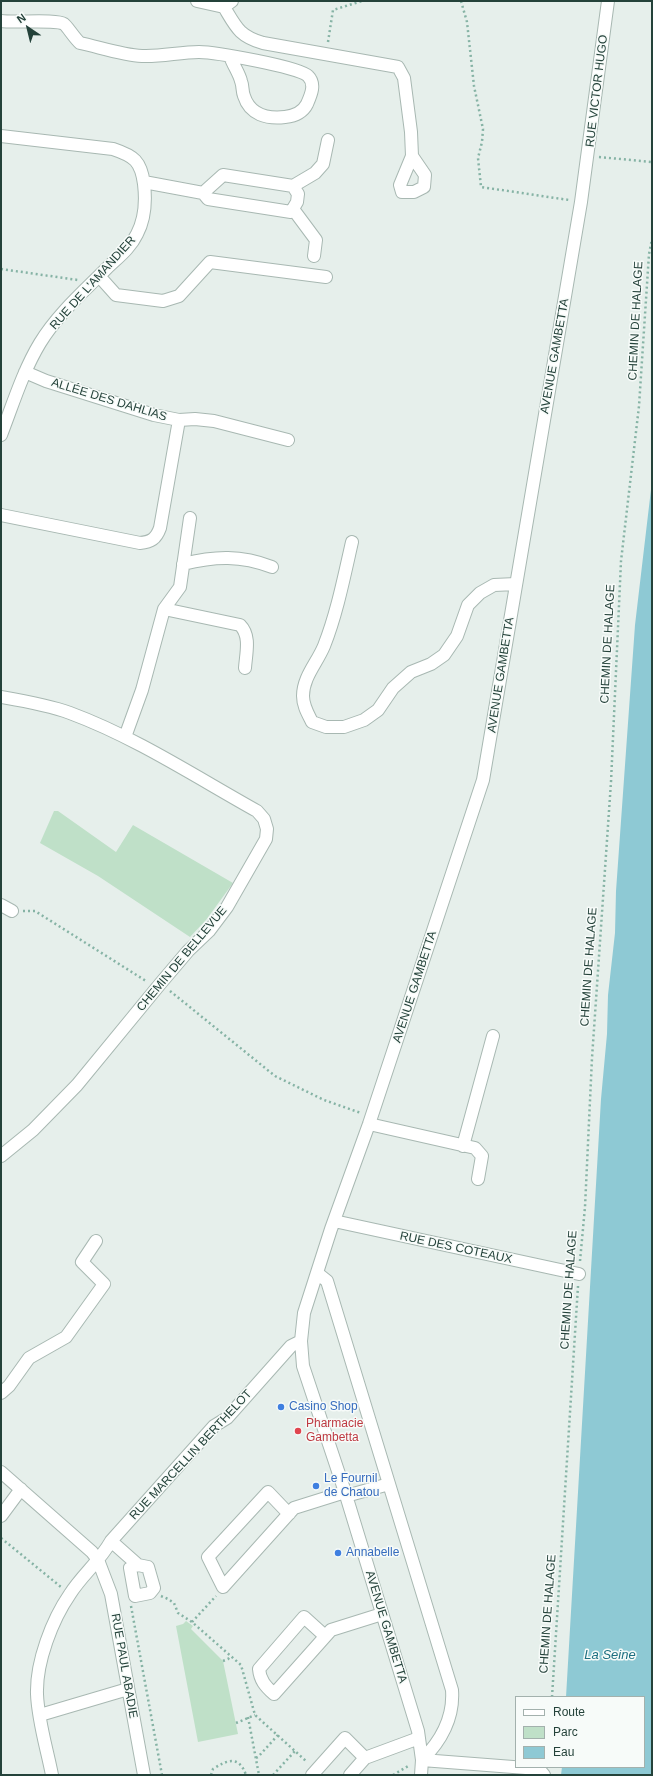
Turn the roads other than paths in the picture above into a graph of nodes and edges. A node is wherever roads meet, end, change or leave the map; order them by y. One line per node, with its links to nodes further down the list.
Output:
1 (197, 1): 3 (street)
2 (608, 1): 9 (street, RUE VICTOR HUGO)
3 (228, 4): 8 (street)
4 (1, 21): 5 (street)
5 (230, 56): 5 (street)
6 (1, 136): 10 (street, RUE DE L'AMANDIER)
7 (328, 140): 11 (street)
8 (412, 156)
9 (585, 181): 26 (street, AVENUE GAMBETTA)
10 (144, 182): 12 (street); 15 (street, RUE DE L'AMANDIER)
11 (293, 186): 12 (street); 13 (street)
12 (203, 193): 13 (street)
13 (293, 209): 14 (street)
14 (314, 256)
15 (99, 276): 16 (street); 17 (street, RUE DE L'AMANDIER)
16 (326, 277)
17 (25, 372): 18 (street, ALLÉE DES DAHLIAS); 19 (street, RUE DE L'AMANDIER)
18 (178, 420): 20 (street, ALLÉE DES DAHLIAS); 21 (street)
19 (1, 435)
20 (288, 440)
21 (1, 515)
22 (190, 518): 24 (street)
23 (352, 542): 26 (street)
24 (183, 564): 25 (street); 27 (street)
25 (272, 567)
26 (516, 584): 34 (street, AVENUE GAMBETTA)
27 (164, 609): 28 (street); 30 (street)
28 (245, 668)
29 (1, 697): 30 (street, CHEMIN DE BELLEVUE)
30 (125, 737): 36 (street, CHEMIN DE BELLEVUE)
31 (1, 905): 32 (street)
32 (12, 911)
33 (493, 1036): 35 (street)
34 (371, 1120): 35 (street); 38 (street, AVENUE GAMBETTA)
35 (463, 1146): 37 (street)
36 (1, 1156)
37 (478, 1179)
38 (334, 1222): 40 (street, AVENUE GAMBETTA); 41 (street, RUE DES COTEAUX)
39 (96, 1241): 43 (street)
40 (317, 1273): 42 (street, AVENUE GAMBETTA); 45 (street)
41 (579, 1274)
42 (301, 1341): 47 (street, AVENUE GAMBETTA); 50 (street, RUE MARCELLIN BERTHELOT)
43 (1, 1393)
44 (1, 1472): 46 (street)
45 (388, 1484): 47 (street); 59 (street)
46 (21, 1489): 49 (street); 51 (street)
47 (346, 1494): 48 (street); 53 (street, AVENUE GAMBETTA)
48 (289, 1514): 48 (street)
49 (1, 1516)
50 (111, 1541): 51 (street, RUE MARCELLIN BERTHELOT); 52 (street)
51 (98, 1560): 55 (street, RUE PAUL ABADIE); 56 (street, RUE MARCELLIN BERTHELOT)
52 (138, 1565): 52 (street)
53 (382, 1614): 54 (street); 57 (street, AVENUE GAMBETTA)
54 (325, 1636): 54 (street)
55 (128, 1689): 56 (street); 63 (street, RUE PAUL ABADIE)
56 (40, 1715): 62 (street, RUE MARCELLIN BERTHELOT)
57 (419, 1738): 58 (street); 59 (street, AVENUE GAMBETTA)
58 (365, 1758): 64 (street); 65 (street)
59 (422, 1760): 60 (street); 66 (street, AVENUE GAMBETTA)
60 (515, 1767)
61 (526, 1768): 67 (street)
62 (52, 1775)
63 (144, 1775)
64 (312, 1775)
65 (350, 1775)
66 (421, 1775)
67 (544, 1775)

